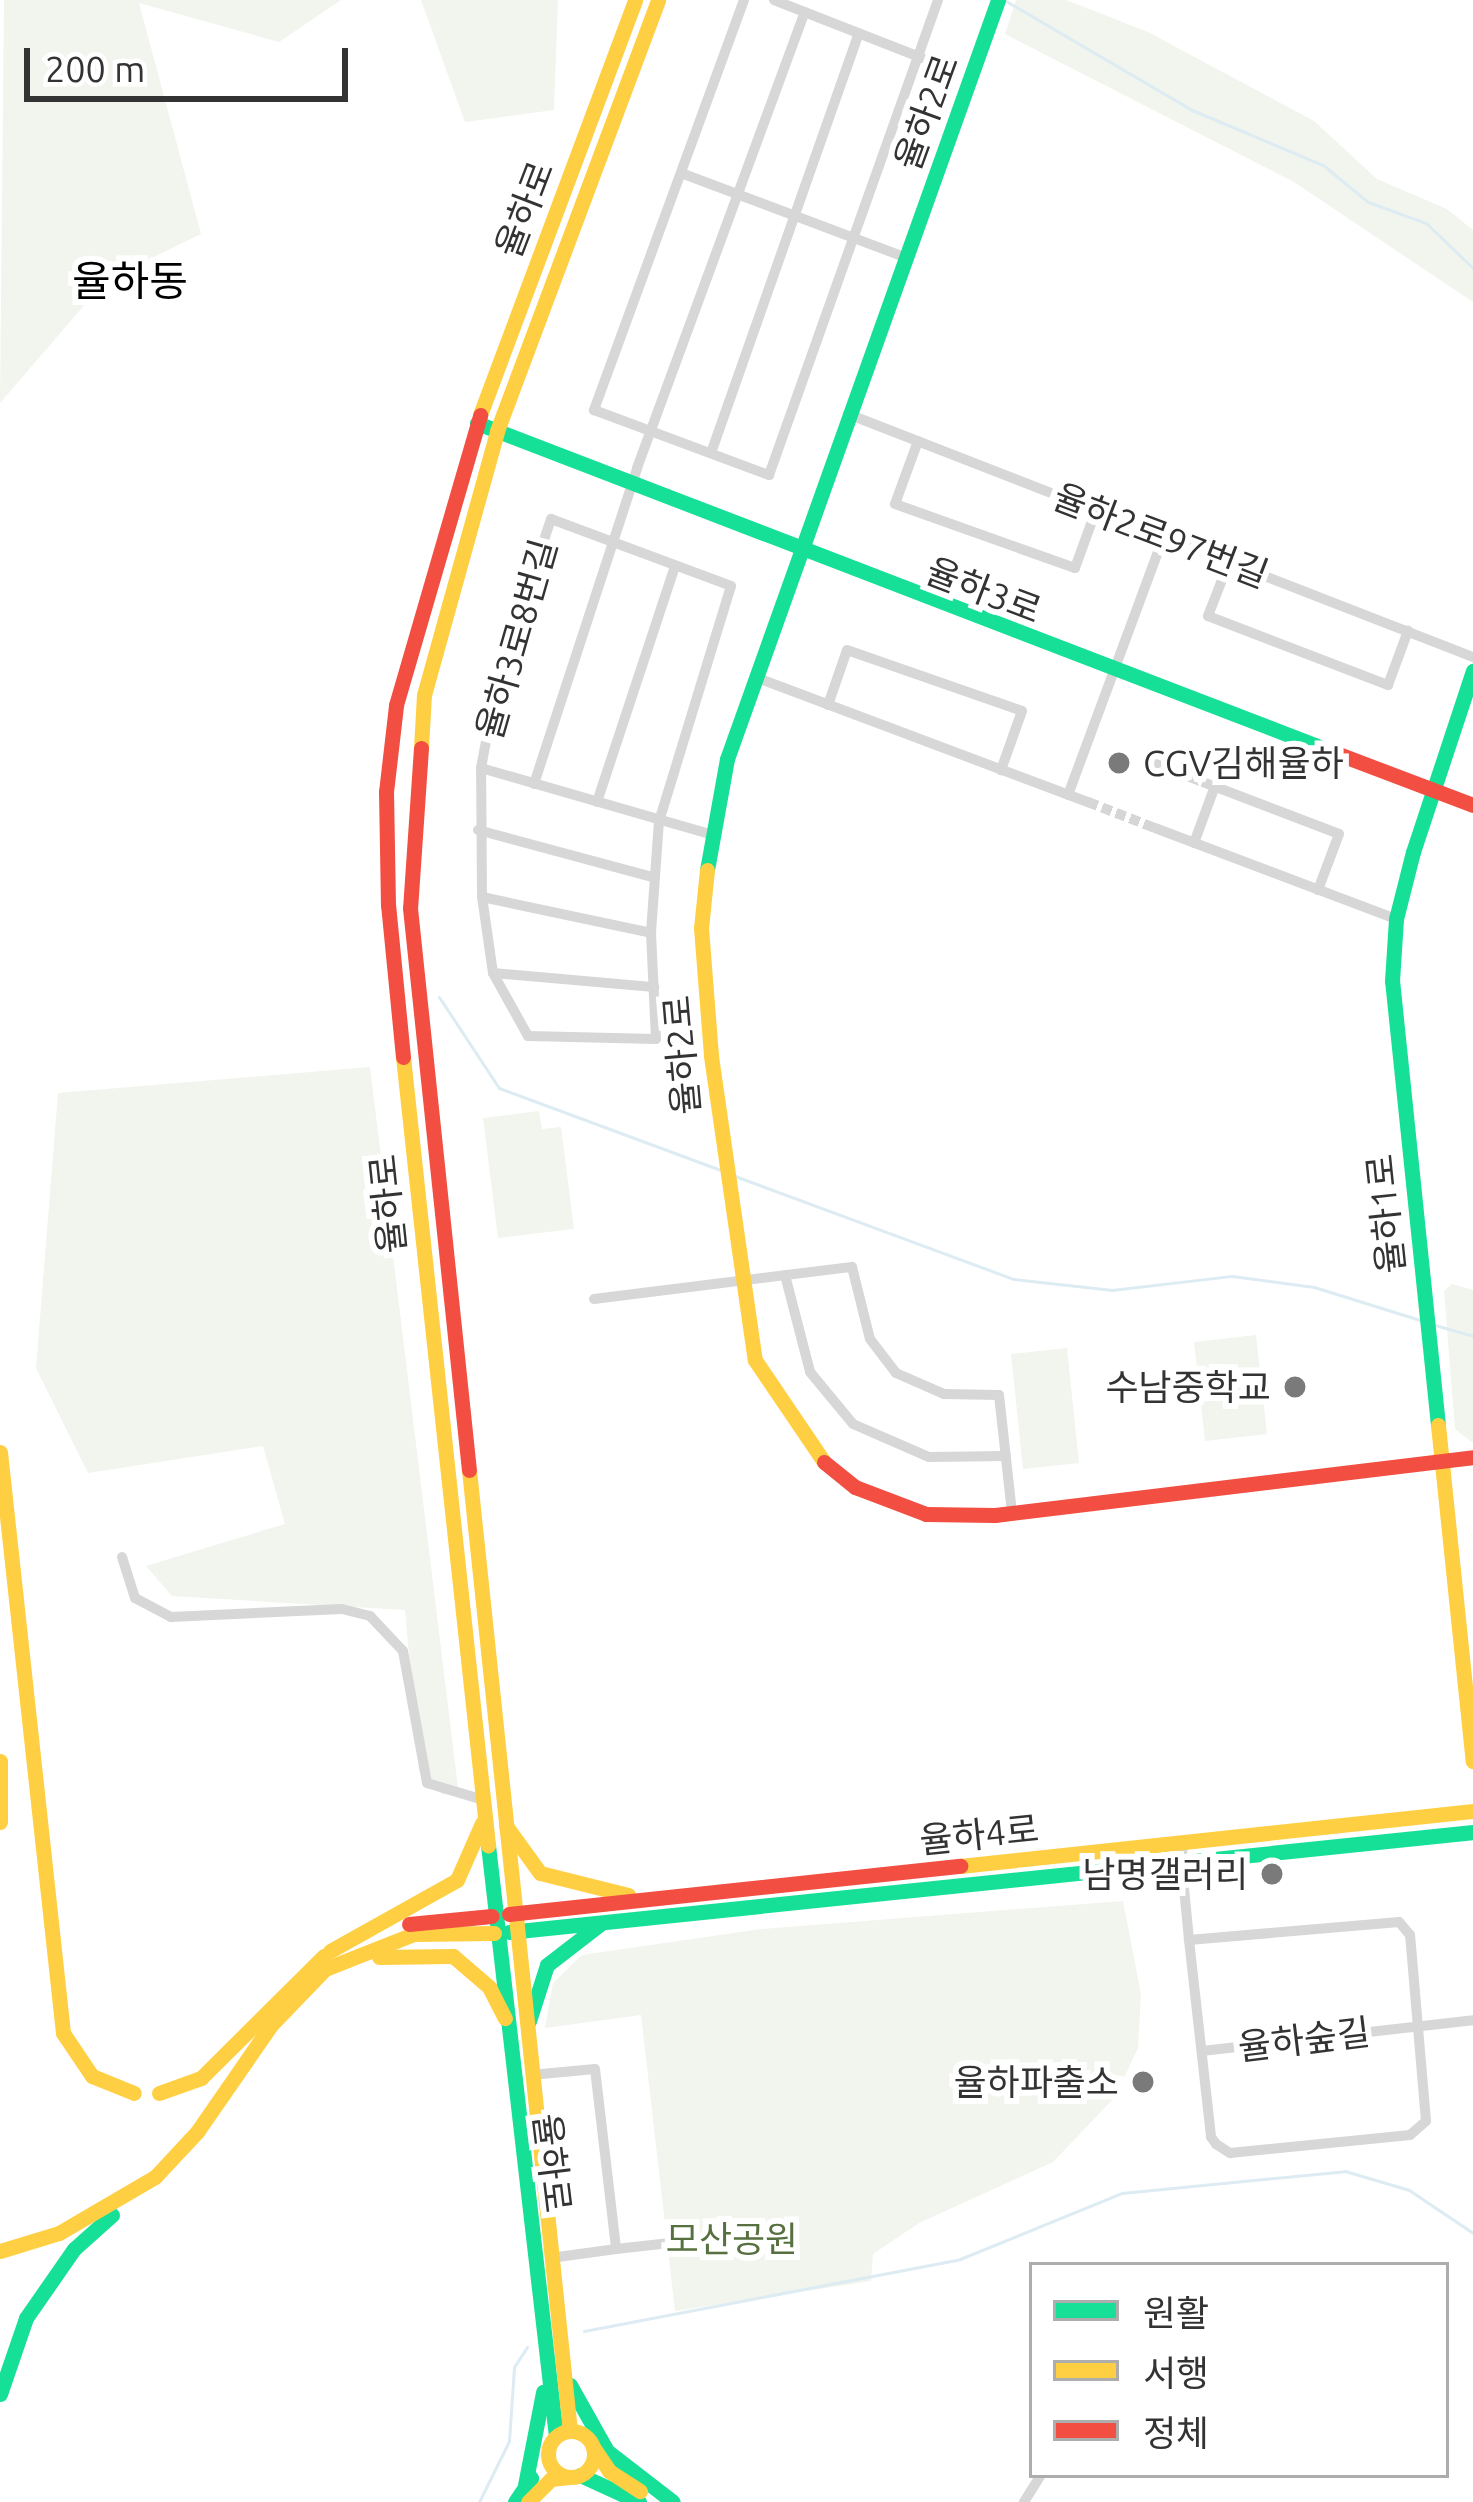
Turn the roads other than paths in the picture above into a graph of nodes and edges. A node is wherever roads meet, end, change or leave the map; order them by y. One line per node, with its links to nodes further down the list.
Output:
1 (635, 0): 16 (main road, 율하로)
2 (658, 0): 17 (main road, 율하로)
3 (744, 0): 10 (street)
4 (774, 0): 7 (street)
5 (938, 0): 9 (street)
6 (995, 8): 14 (main road, 율하2로)
7 (805, 12): 8 (street); 11 (street, 율하3로8번길)
8 (859, 33): 9 (street); 12 (street)
9 (922, 58): 13 (street)
10 (681, 173): 11 (street); 18 (street)
11 (736, 194): 12 (street); 18 (street, 율하3로8번길)
12 (794, 216): 13 (street); 20 (street)
13 (855, 239): 14 (street); 20 (street)
14 (905, 257): 15 (main road, 율하2로)
15 (848, 414): 19 (street, 율하2로97번길); 25 (main road, 율하2로)
16 (477, 424): 17 (main road, 율하3로); 67 (main road, 율하로)
17 (497, 431): 21 (main road, 율하3로); 71 (main road, 율하로)
18 (651, 431): 20 (street); 21 (street, 율하3로8번길)
19 (917, 441): 22 (street, 율하2로97번길); 22 (street)
20 (711, 453)
21 (631, 485): 24 (street, 율하3로8번길); 25 (main road, 율하3로)
22 (1096, 510): 23 (street, 율하2로97번길)
23 (1164, 536): 26 (street, 율하2로97번길); 30 (street)
24 (611, 541): 27 (street, 율하3로8번길); 35 (street, 율하3로8번길); 37 (street, 율하3로8번길)
25 (798, 551): 30 (main road, 율하3로); 32 (main road, 율하2로)
26 (1229, 562): 28 (street, 율하2로97번길); 28 (street)
27 (675, 566): 41 (street); 44 (street, 율하3로8번길)
28 (1408, 632): 29 (street, 율하2로97번길)
29 (1473, 656)
30 (1114, 671): 39 (main road, 율하3로); 40 (street)
31 (1473, 671): 39 (main road, 율하1로)
32 (755, 677): 33 (street); 47 (main road, 율하2로)
33 (828, 704): 36 (street); 36 (street)
34 (1148, 760): 38 (street)
35 (481, 768): 37 (street, 율하3로8번길); 46 (street)
36 (1001, 770): 40 (street)
37 (535, 784): 41 (street, 율하3로8번길)
38 (1215, 786): 48 (street); 50 (street)
39 (1433, 792): 43 (main road, 율하3로); 52 (main road, 율하1로)
40 (1068, 795): 42 (street)
41 (597, 802): 44 (street, 율하3로8번길)
42 (1088, 802)
43 (1473, 805)
44 (659, 821): 47 (street); 49 (street)
45 (1155, 828): 48 (street)
46 (478, 830): 49 (street); 51 (street)
47 (710, 835): 57 (main road, 율하2로)
48 (1194, 843): 50 (street)
49 (652, 877): 53 (street)
50 (1318, 890): 52 (street)
51 (482, 897): 53 (street); 54 (street)
52 (1396, 920): 62 (main road, 율하1로)
53 (651, 932): 55 (street)
54 (493, 973): 55 (street); 55 (street)
55 (654, 987)
56 (785, 1275): 57 (street); 60 (street); 60 (street)
57 (742, 1281): 58 (street); 63 (main road, 율하2로)
58 (594, 1298)
59 (0, 1452): 89 (main road)
60 (1006, 1456): 63 (street)
61 (1473, 1457): 62 (main road, 율하2로)
62 (1442, 1459): 63 (main road, 율하2로); 66 (main road, 율하1로)
63 (1012, 1512)
64 (122, 1557): 67 (street)
65 (0, 1761): 69 (main road)
66 (1473, 1761)
67 (480, 1799): 70 (main road, 율하로)
68 (1473, 1811): 73 (main road, 율하4로)
69 (0, 1822)
70 (482, 1823): 78 (main road, 율하로); 80 (main road)
71 (504, 1824): 75 (main road); 76 (main road, 율하로)
72 (1473, 1832): 74 (main road, 율하4로)
73 (1184, 1842): 74 (street, 율하숲길); 75 (main road, 율하4로)
74 (1180, 1862): 77 (main road, 율하4로); 79 (street, 율하숲길)
75 (655, 1899): 76 (main road, 율하4로)
76 (515, 1922): 77 (main road, 율하4로); 78 (main road, 율하4로); 86 (main road, 율하로)
77 (602, 1922): 86 (main road)
78 (493, 1925): 80 (main road); 81 (main road); 82 (main road, 율하로)
79 (1189, 1940): 84 (street); 87 (street, 율하숲길)
80 (330, 1951): 85 (main road)
81 (326, 1970): 82 (main road); 91 (main road)
82 (505, 2018): 97 (main road, 율하로)
83 (1473, 2020): 84 (street, 율하숲길)
84 (1418, 2026): 87 (street, 율하숲길); 87 (street)
85 (248, 2028): 90 (main road); 93 (main road)
86 (526, 2030): 88 (main road, 율하로)
87 (1202, 2051)
88 (532, 2075): 94 (street, 율하로); 96 (main road, 율하로)
89 (134, 2092)
90 (159, 2093)
91 (155, 2177): 95 (main road); 99 (main road)
92 (714, 2237): 94 (street)
93 (0, 2240)
94 (616, 2249): 96 (street, 율하로)
95 (0, 2251)
96 (551, 2258): 98 (main road, 율하로)
97 (541, 2311): 100 (main road, 율하로); 104 (main road)
98 (561, 2352): 100 (main road, 율하로); 108 (main road)
99 (0, 2394)
100 (563, 2433): 101 (main road); 102 (main road)
101 (593, 2447): 103 (main road); 107 (main road)
102 (549, 2458): 103 (main road); 104 (main road)
103 (575, 2476): 104 (main road); 106 (main road)
104 (526, 2494): 105 (main road)
105 (515, 2502)
106 (639, 2502)
107 (658, 2502)
108 (673, 2502)

